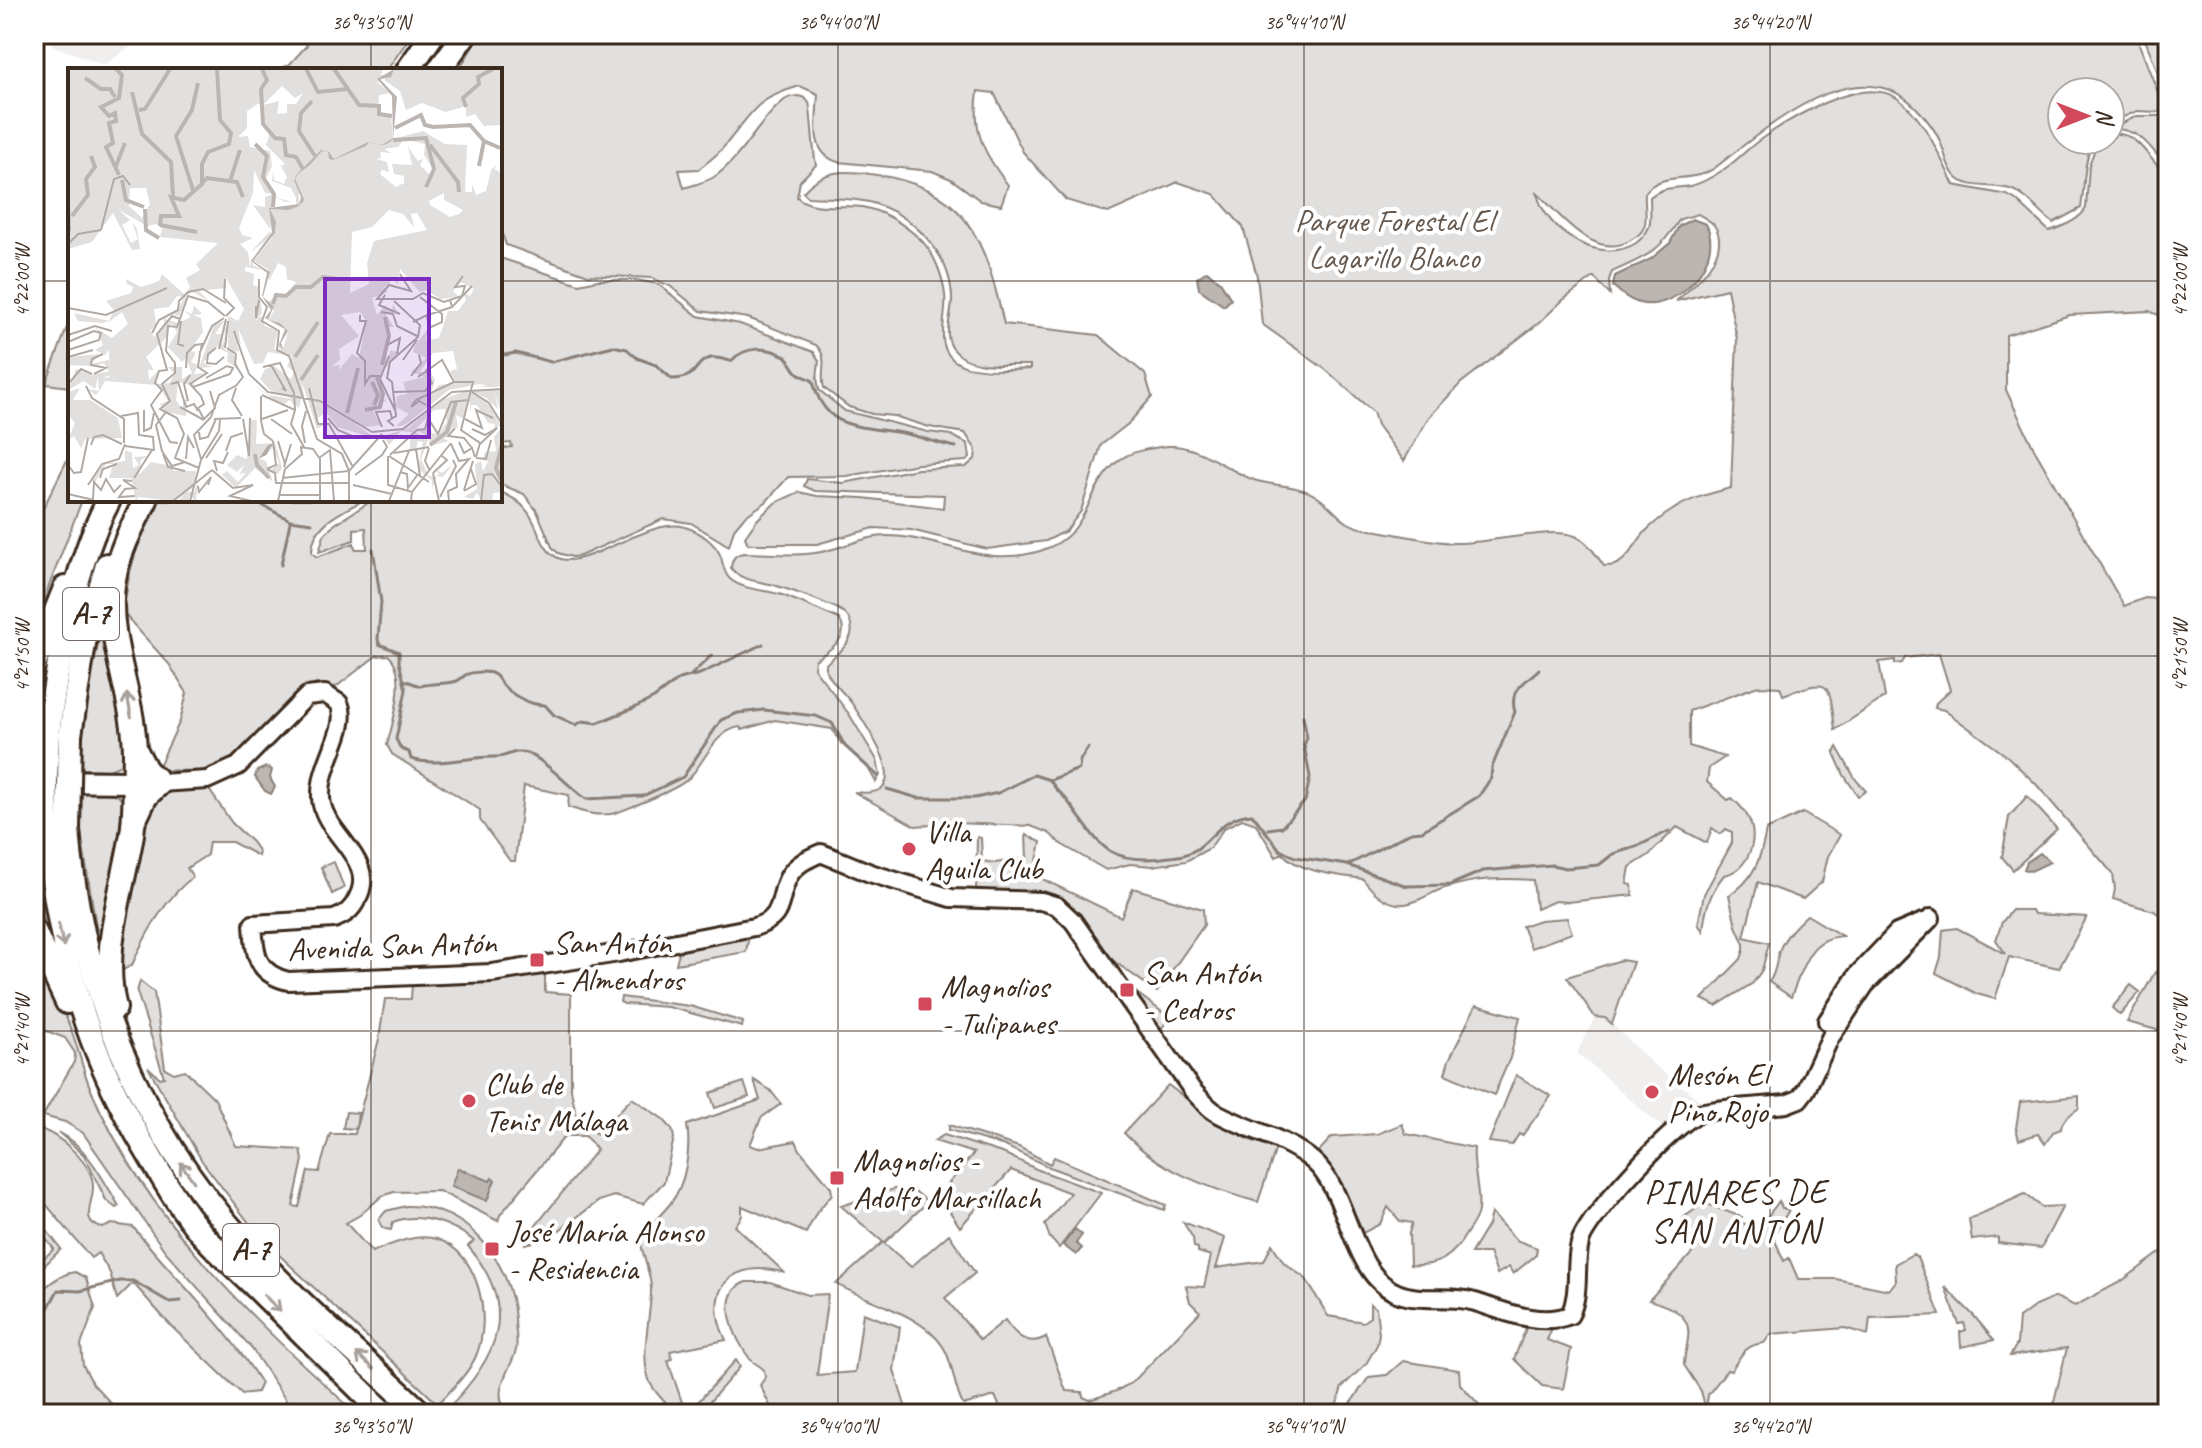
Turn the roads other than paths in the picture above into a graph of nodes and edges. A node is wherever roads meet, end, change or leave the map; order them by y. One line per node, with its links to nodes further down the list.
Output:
1 (433, 34): 3 (highway)
2 (465, 34): 4 (highway)
3 (409, 68)
4 (440, 68)
5 (108, 502): 8 (highway, A-7)
6 (134, 502): 10 (highway, A-7)
7 (145, 502): 11 (highway, one-way to 7)
8 (97, 522): 9 (highway); 10 (highway, A-7)
9 (34, 665)
10 (59, 734): 15 (highway, A-7, bridge)
11 (135, 749): 13 (highway); 14 (highway)
12 (34, 781): 13 (main road)
13 (134, 782): 16 (highway)
14 (160, 783): 16 (highway); 20 (street, Avenida San Antón)
15 (58, 830): 18 (highway, A-7); 19 (highway, A-7, one-way to 19)
16 (133, 830): 18 (highway)
17 (34, 931): 19 (highway)
18 (122, 1053): 22 (highway, A-7, one-way to 18)
19 (110, 1085): 21 (highway, A-7, one-way to 21)
20 (1786, 1104): 20 (street)
21 (385, 1414)
22 (422, 1414)

